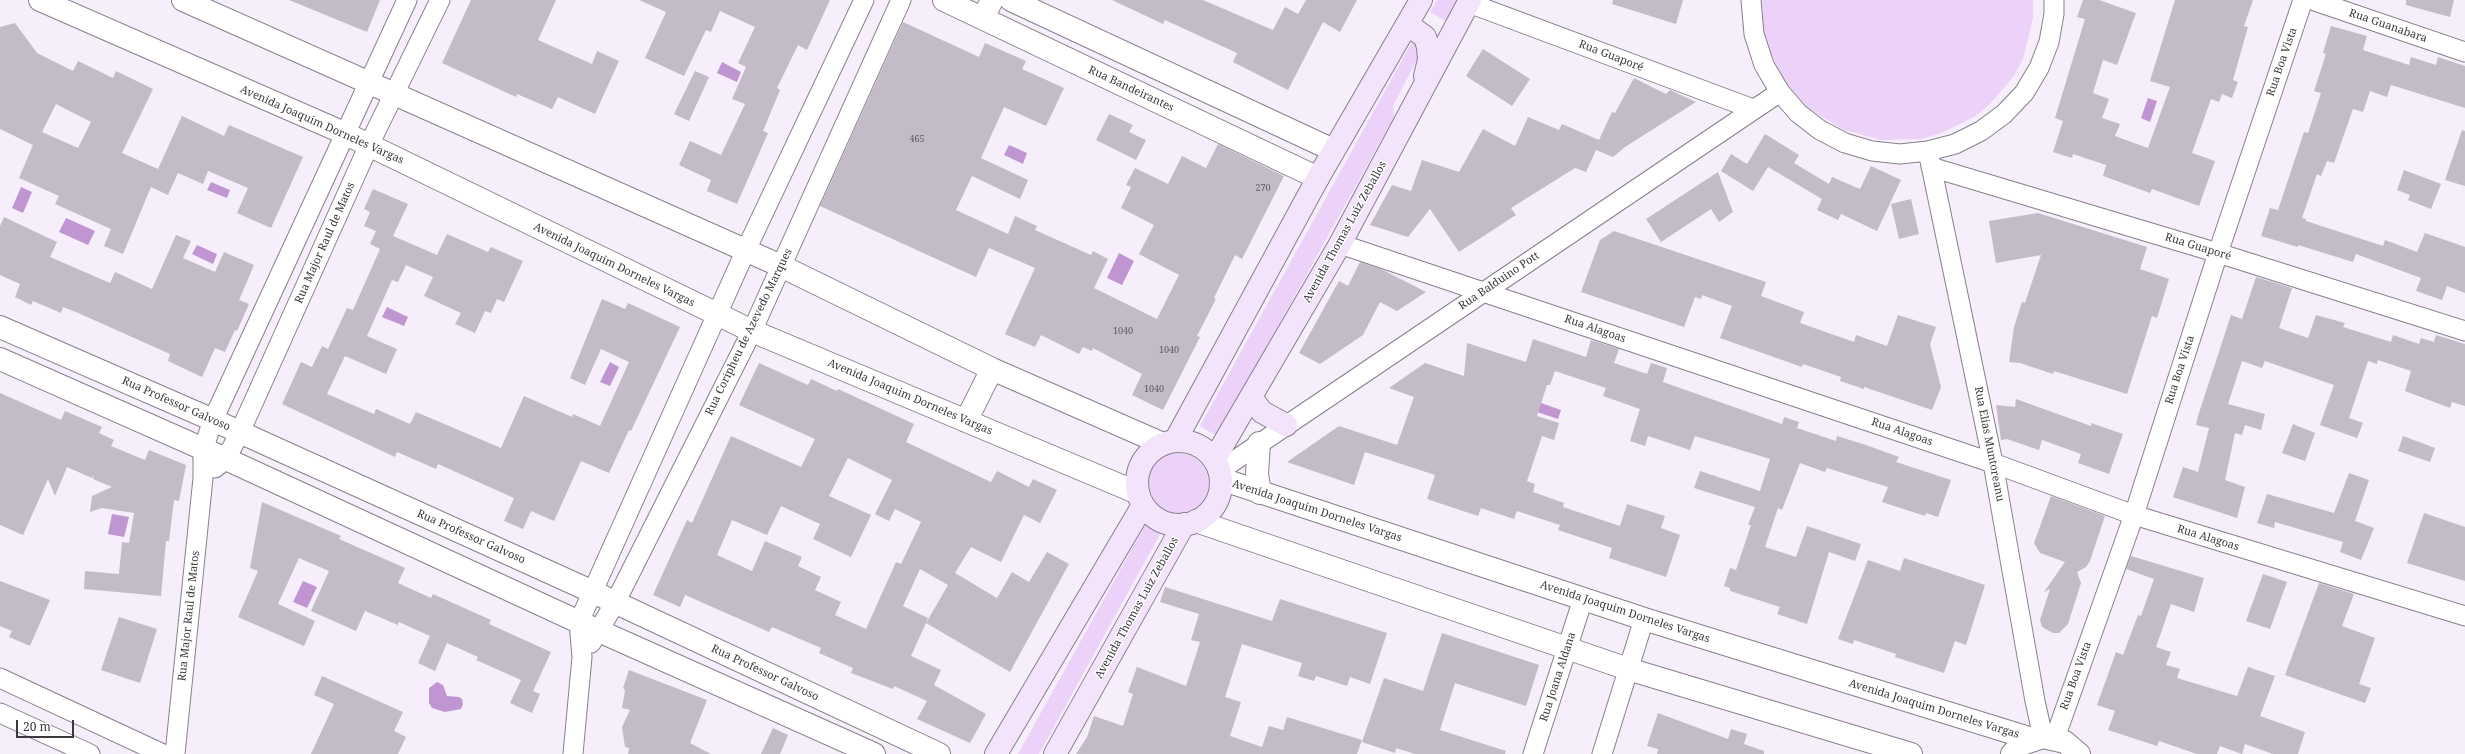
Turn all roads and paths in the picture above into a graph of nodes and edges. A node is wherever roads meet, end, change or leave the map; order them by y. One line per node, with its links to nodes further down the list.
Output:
1 (40, 0): 26 (street, Avenida Joaquim Dorneles Vargas)
2 (183, 0): 20 (street, Avenida Joaquim Dorneles Vargas)
3 (407, 0): 20 (street, Rua Major Raul de Matos)
4 (440, 0): 23 (street, Rua Major Raul de Matos)
5 (864, 0): 33 (street, Rua Coripheu de Azevedo Marques)
6 (901, 0): 35 (street, Rua Coripheu de Azevedo Marques)
7 (944, 0): 15 (street, Rua Bandeirantes)
8 (1011, 0): 17 (street)
9 (1421, 0): 16 (main road)
10 (1751, 0): 22 (street)
11 (2054, 0): 30 (street)
12 (2303, 0): 34 (street, Rua Boa Vista)
13 (2312, 0): 18 (street, Rua Guanabara)
14 (1469, 1): 21 (main road, Avenida Thomas Luiz Zeballos); 24 (street, Rua Guaporé)
15 (987, 9): 19 (street, Rua Bandeirantes)
16 (1407, 24): 21 (main road); 29 (main road)
17 (1080, 32): 19 (street); 25 (street)
18 (2465, 52)
19 (1066, 58): 28 (street, Rua Bandeirantes)
20 (368, 82): 23 (street, Avenida Joaquim Dorneles Vargas); 26 (street, Rua Major Raul de Matos)
21 (1421, 90): 32 (main road, Avenida Thomas Luiz Zeballos)
22 (1780, 92): 24 (street, Rua Balduino Pott); 30 (street)
23 (394, 94): 27 (street, Rua Major Raul de Matos); 33 (street, Avenida Joaquim Dorneles Vargas)
24 (1753, 109): 36 (street, Rua Balduino Pott)
25 (1263, 117): 28 (street); 29 (street)
26 (344, 133): 27 (street, Avenida Joaquim Dorneles Vargas); 46 (street, Rua Major Raul de Matos)
27 (369, 145): 37 (street, Avenida Joaquim Dorneles Vargas); 49 (street, Rua Major Raul de Matos)
28 (1249, 145): 31 (street, Rua Bandeirantes)
29 (1333, 150): 31 (main road)
30 (1929, 159): 34 (street, Rua Guaporé); 54 (street, Rua Elias Muntoreanu)
31 (1318, 178): 50 (main road)
32 (1340, 244): 36 (street, Rua Alagoas); 44 (main road, Avenida Thomas Luiz Zeballos)
33 (745, 252): 35 (street, Avenida Joaquim Dorneles Vargas); 37 (street, Rua Coripheu de Azevedo Marques)
34 (2218, 253): 40 (street, Rua Guaporé); 60 (street, Rua Boa Vista)
35 (781, 266): 39 (street, Rua Coripheu de Azevedo Marques); 42 (street, Avenida Joaquim Dorneles Vargas)
36 (1483, 291): 48 (street, Rua Balduino Pott); 54 (street, Rua Alagoas)
37 (717, 314): 39 (street, Avenida Joaquim Dorneles Vargas); 63 (street, Rua Coripheu de Azevedo Marques)
38 (7, 330): 41 (street); 43 (street, Rua Professor Galvoso)
39 (752, 331): 47 (street, Avenida Joaquim Dorneles Vargas); 65 (street, Rua Coripheu de Azevedo Marques)
40 (2465, 331)
41 (1, 360): 45 (street)
42 (992, 369): 47 (street); 50 (street, Avenida Joaquim Dorneles Vargas)
43 (110, 375): 45 (street); 46 (street, Rua Professor Galvoso)
44 (1251, 397): 48 (main road); 55 (main road, Avenida Thomas Luiz Zeballos)
45 (99, 403): 52 (street)
46 (213, 420): 49 (street, Rua Professor Galvoso); 52 (street, Rua Major Raul de Matos)
47 (966, 421): 58 (street, Avenida Joaquim Dorneles Vargas)
48 (1286, 425): 51 (street, Rua Balduino Pott)
49 (240, 432): 53 (street, Rua Major Raul de Matos); 59 (street, Rua Professor Galvoso)
50 (1169, 442): 55 (main road, Avenida Joaquim Dorneles Vargas); 58 (main road)
51 (1260, 443): 55 (street, Rua Balduino Pott); 57 (street)
52 (203, 450): 53 (street); 56 (street, Rua Major Raul de Matos)
53 (226, 459): 56 (street, Rua Major Raul de Matos); 62 (street)
54 (1993, 463): 60 (street, Rua Alagoas); 77 (street, Rua Elias Muntoreanu)
55 (1218, 470): 57 (street, Avenida Joaquim Dorneles Vargas); 61 (main road, Avenida Thomas Luiz Zeballos)
56 (203, 478): 80 (street, Rua Major Raul de Matos)
57 (1260, 493): 64 (street, Avenida Joaquim Dorneles Vargas)
58 (1141, 499): 61 (main road, Avenida Joaquim Dorneles Vargas); 84 (main road)
59 (423, 515): 62 (street); 63 (street, Rua Professor Galvoso)
60 (2134, 515): 66 (street, Rua Alagoas); 77 (street, Rua Boa Vista)
61 (1190, 522): 70 (street, Avenida Joaquim Dorneles Vargas); 85 (main road, Avenida Thomas Luiz Zeballos)
62 (410, 543): 68 (street)
63 (593, 592): 65 (street, Rua Professor Galvoso); 68 (street, Rua Coripheu de Azevedo Marques)
64 (1583, 599): 67 (street, Avenida Joaquim Dorneles Vargas); 70 (street, Rua Joana Aldana)
65 (615, 602): 69 (street, Rua Coripheu de Azevedo Marques); 74 (street, Rua Professor Galvoso)
66 (2465, 616)
67 (1644, 619): 72 (street); 77 (street, Avenida Joaquim Dorneles Vargas)
68 (579, 622): 69 (street); 71 (street, Rua Coripheu de Azevedo Marques)
69 (599, 630): 71 (street, Rua Coripheu de Azevedo Marques); 75 (street)
70 (1567, 649): 72 (street, Avenida Joaquim Dorneles Vargas); 86 (street, Rua Joana Aldana)
71 (582, 657): 81 (street, Rua Coripheu de Azevedo Marques)
72 (1628, 669): 87 (street); 88 (street, Avenida Joaquim Dorneles Vargas)
73 (0, 678): 79 (street)
74 (784, 682): 75 (street); 83 (street, Rua Professor Galvoso)
75 (772, 708): 82 (street)
76 (0, 713): 78 (street)
77 (2043, 738): 89 (street); 90 (street, Avenida Joaquim Dorneles Vargas)
78 (90, 754)
79 (163, 754)
80 (175, 754)
81 (573, 754)
82 (874, 754)
83 (939, 754)
84 (996, 754)
85 (1055, 754)
86 (1533, 754)
87 (1602, 754)
88 (1911, 754)
89 (2012, 754)
90 (2079, 754)

